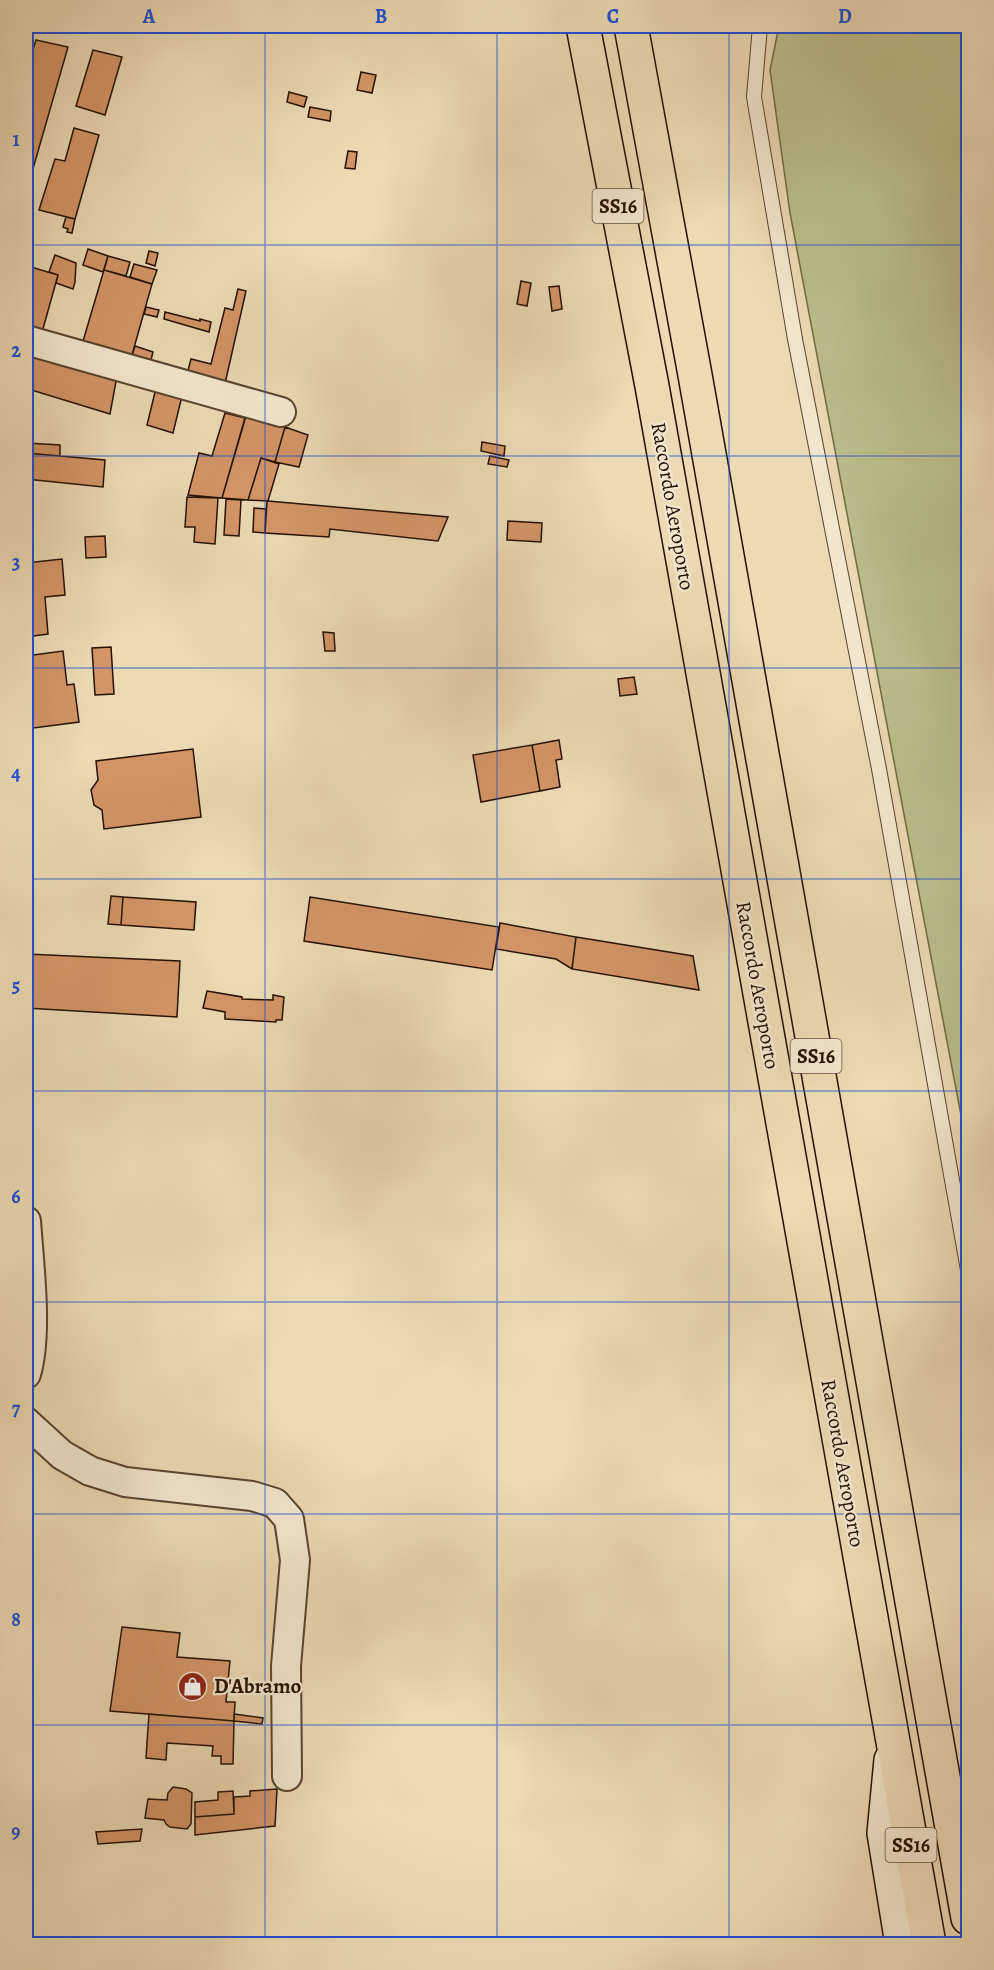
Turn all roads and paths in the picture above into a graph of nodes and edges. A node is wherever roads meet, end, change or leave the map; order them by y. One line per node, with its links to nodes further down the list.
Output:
1 (583, 26): 10 (highway, Raccordo Aeroporto / SS16)
2 (630, 26): 12 (highway, Raccordo Aeroporto / SS16)
3 (760, 26): 7 (lane)
4 (26, 340): 5 (street)
5 (281, 412)
6 (26, 1221): 8 (street)
7 (969, 1270)
8 (26, 1374)
9 (26, 1422): 11 (street)
10 (893, 1746): 13 (street); 14 (highway, Raccordo Aeroporto / SS16)
11 (287, 1776)
12 (969, 1918)
13 (902, 1944)
14 (929, 1944)

